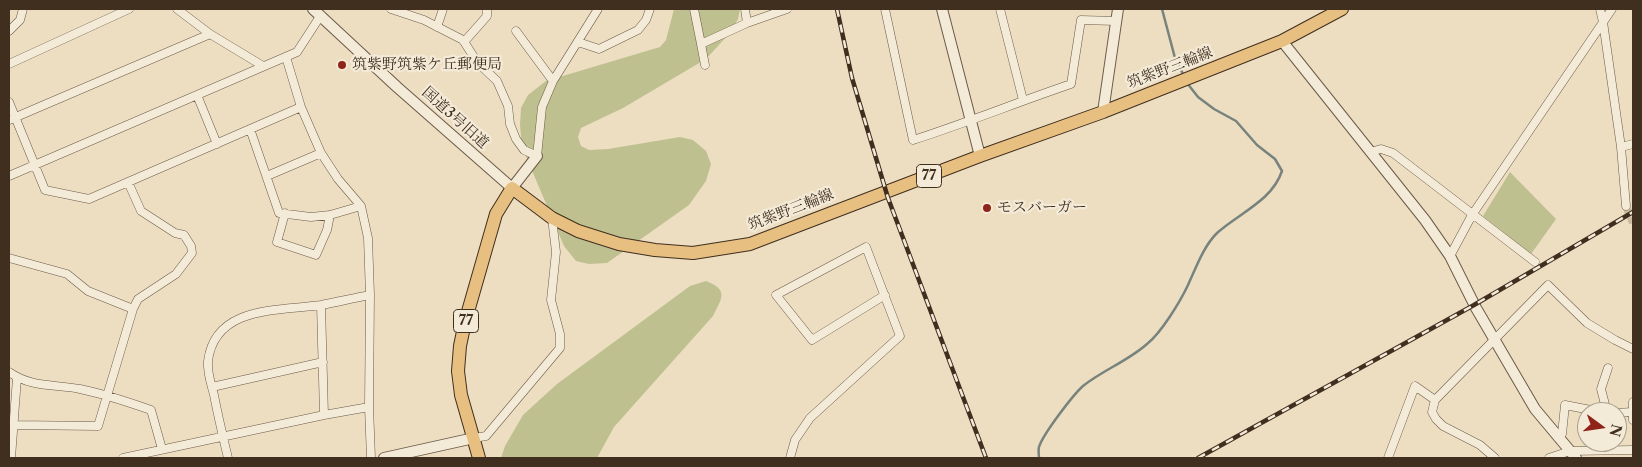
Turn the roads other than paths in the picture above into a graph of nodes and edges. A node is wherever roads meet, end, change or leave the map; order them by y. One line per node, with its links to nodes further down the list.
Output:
1 (23, 9): 24 (street)
2 (129, 9): 32 (street)
3 (177, 9): 26 (street)
4 (391, 9): 23 (street)
5 (443, 9): 23 (street)
6 (487, 9): 27 (street)
7 (598, 9): 28 (street)
8 (650, 9): 28 (street)
9 (694, 9): 30 (street)
10 (744, 9): 22 (street)
11 (787, 9): 22 (street)
12 (885, 9): 42 (street)
13 (942, 9): 42 (street)
14 (1000, 9): 37 (street)
15 (1118, 9): 20 (street)
16 (1342, 9): 29 (main road, 筑紫野三輪線 / 77)
17 (1600, 9): 21 (street)
18 (1612, 9): 21 (street)
19 (317, 12): 31 (street); 55 (street, 国道3号旧道)
20 (1116, 21): 37 (street); 40 (street)
21 (1603, 22): 46 (street); 60 (street)
22 (747, 23): 30 (street)
23 (437, 27): 27 (street)
24 (9, 32)
25 (516, 32): 35 (street)
26 (210, 34): 34 (street); 41 (street)
27 (464, 42): 49 (street)
28 (578, 42): 35 (street)
29 (1282, 42): 40 (main road, 筑紫野三輪線 / 77); 47 (street)
30 (701, 44): 33 (street)
31 (286, 58): 34 (street); 39 (street)
32 (9, 64)
33 (705, 65)
34 (263, 66): 36 (street)
35 (553, 81): 49 (street)
36 (197, 94): 44 (street); 51 (street)
37 (1024, 100): 42 (street)
38 (9, 102): 41 (street)
39 (301, 107): 43 (street); 48 (street)
40 (1103, 112): 50 (main road, 筑紫野三輪線 / 77)
41 (12, 119): 51 (street)
42 (971, 121): 50 (street)
43 (250, 129): 44 (street); 53 (street)
44 (217, 144): 54 (street)
45 (1633, 144): 46 (street)
46 (1621, 147): 57 (street)
47 (1370, 152): 60 (street); 62 (street)
48 (321, 153): 53 (street); 56 (street)
49 (537, 156): 55 (street)
50 (980, 156): 61 (main road, 筑紫野三輪線 / 77)
51 (35, 165): 52 (street); 54 (street)
52 (9, 176)
53 (267, 176): 58 (street)
54 (128, 182): 68 (street)
55 (512, 188): 61 (main road, 筑紫野三輪線 / 77); 87 (main road, 77)
56 (361, 206): 59 (street); 65 (street)
57 (1626, 206)
58 (285, 214): 59 (street); 59 (street)
59 (330, 215)
60 (1472, 215): 62 (street); 64 (street)
61 (552, 218): 87 (street)
62 (1450, 256): 69 (street)
63 (9, 258): 68 (street)
64 (1535, 262)
65 (370, 295): 67 (street); 80 (street)
66 (885, 295): 66 (street); 97 (street)
67 (321, 305): 71 (street); 75 (street)
68 (133, 309): 76 (street)
69 (1494, 340): 70 (street); 77 (street); 85 (street)
70 (1633, 349)
71 (323, 362): 75 (street); 82 (street)
72 (1608, 368): 78 (street)
73 (9, 372): 74 (street)
74 (17, 378): 76 (street); 84 (street)
75 (212, 387): 86 (street)
76 (108, 395): 84 (street); 88 (street)
77 (1435, 400): 98 (street); 99 (street)
78 (1605, 402)
79 (1633, 402): 83 (street)
80 (369, 407): 82 (street); 94 (street)
81 (1577, 407): 85 (street)
82 (324, 415): 86 (street)
83 (1633, 416)
84 (14, 425): 91 (street)
85 (1558, 437): 90 (street)
86 (223, 438): 88 (street); 93 (street)
87 (474, 438): 95 (street); 96 (main road, 77)
88 (162, 449): 92 (street)
89 (1587, 452): 90 (street)
90 (1573, 455): 100 (street)
91 (11, 458)
92 (123, 458)
93 (228, 458)
94 (371, 458)
95 (384, 458)
96 (479, 458)
97 (790, 458)
98 (1388, 458)
99 (1495, 458)
100 (1549, 458)

